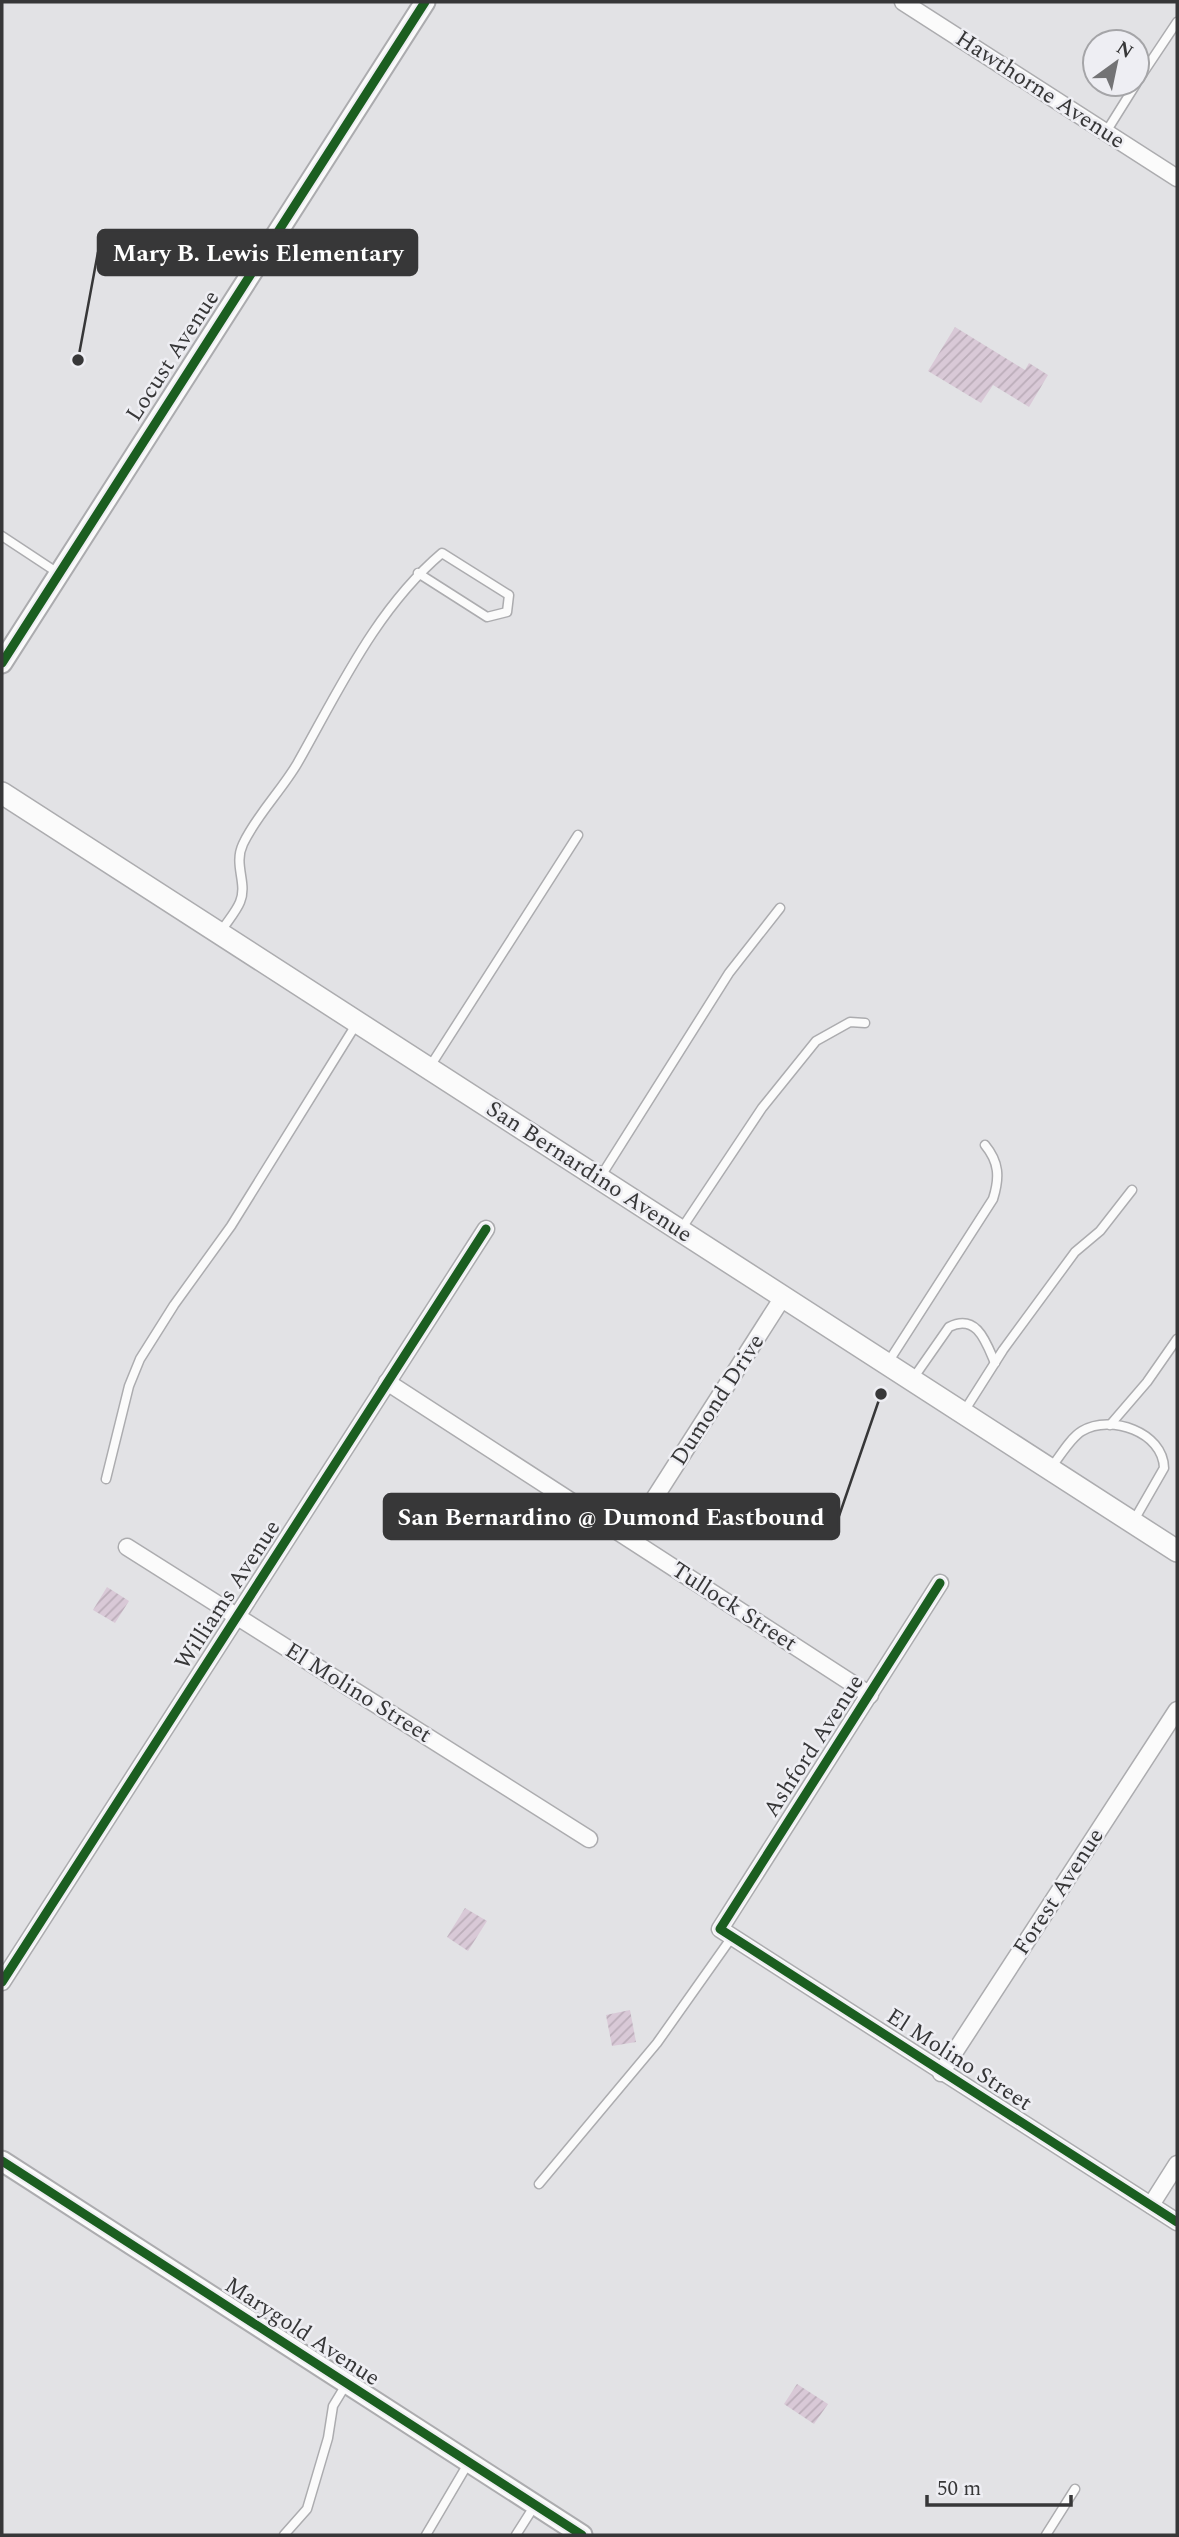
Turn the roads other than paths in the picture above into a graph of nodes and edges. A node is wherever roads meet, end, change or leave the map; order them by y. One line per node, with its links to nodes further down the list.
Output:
1 (425, 2): 9 (street, Locust Avenue)
2 (903, 2): 6 (street, Hawthorne Avenue)
3 (1177, 22): 4 (lane)
4 (1151, 61)
5 (1127, 98): 6 (lane)
6 (1106, 132): 7 (street, Hawthorne Avenue)
7 (1177, 178)
8 (2, 536): 9 (lane)
9 (59, 573): 11 (street, Locust Avenue)
10 (418, 573): 10 (lane); 15 (lane)
11 (2, 663)
12 (2, 793): 15 (main road, San Bernardino Avenue)
13 (578, 835): 18 (lane)
14 (780, 908): 20 (lane)
15 (220, 933): 16 (main road, San Bernardino Avenue)
16 (358, 1023): 18 (main road, San Bernardino Avenue); 33 (lane)
17 (865, 1023): 23 (lane)
18 (429, 1069): 20 (main road, San Bernardino Avenue)
19 (985, 1145): 27 (lane)
20 (599, 1179): 23 (main road, San Bernardino Avenue)
21 (1132, 1189): 26 (lane)
22 (486, 1229): 29 (street, Williams Avenue)
23 (680, 1231): 24 (main road, San Bernardino Avenue)
24 (783, 1297): 27 (main road, San Bernardino Avenue); 35 (street, Dumond Drive)
25 (1177, 1339): 31 (lane)
26 (995, 1363): 28 (lane); 30 (lane)
27 (887, 1364): 28 (main road, San Bernardino Avenue)
28 (912, 1380): 30 (main road, San Bernardino Avenue)
29 (387, 1382): 35 (street, Tullock Street); 39 (street, Williams Avenue)
30 (963, 1413): 32 (main road, San Bernardino Avenue)
31 (1110, 1425): 32 (lane); 34 (lane)
32 (1050, 1469): 34 (main road, San Bernardino Avenue)
33 (106, 1479)
34 (1133, 1522): 37 (main road, San Bernardino Avenue)
35 (629, 1538): 40 (street, Tullock Street)
36 (127, 1547): 39 (street, El Molino Street)
37 (1177, 1551)
38 (940, 1583): 40 (street, Ashford Avenue)
39 (237, 1617): 42 (street, El Molino Street); 44 (street, Williams Avenue)
40 (870, 1695): 43 (street, Ashford Avenue)
41 (1177, 1710): 45 (street, Forest Avenue)
42 (589, 1839)
43 (726, 1933): 45 (street, El Molino Street); 48 (lane)
44 (2, 1982)
45 (942, 2073): 49 (street, El Molino Street)
46 (2, 2161): 51 (street, Marygold Avenue)
47 (1177, 2164): 49 (street)
48 (539, 2184)
49 (1151, 2205): 50 (street, El Molino Street)
50 (1177, 2222)
51 (347, 2383): 52 (street, Marygold Avenue); 55 (lane)
52 (469, 2462): 54 (street, Marygold Avenue); 56 (lane)
53 (1075, 2489): 59 (lane)
54 (536, 2505): 57 (lane); 58 (street, Marygold Avenue)
55 (284, 2535)
56 (426, 2535)
57 (516, 2535)
58 (582, 2535)
59 (1046, 2535)

